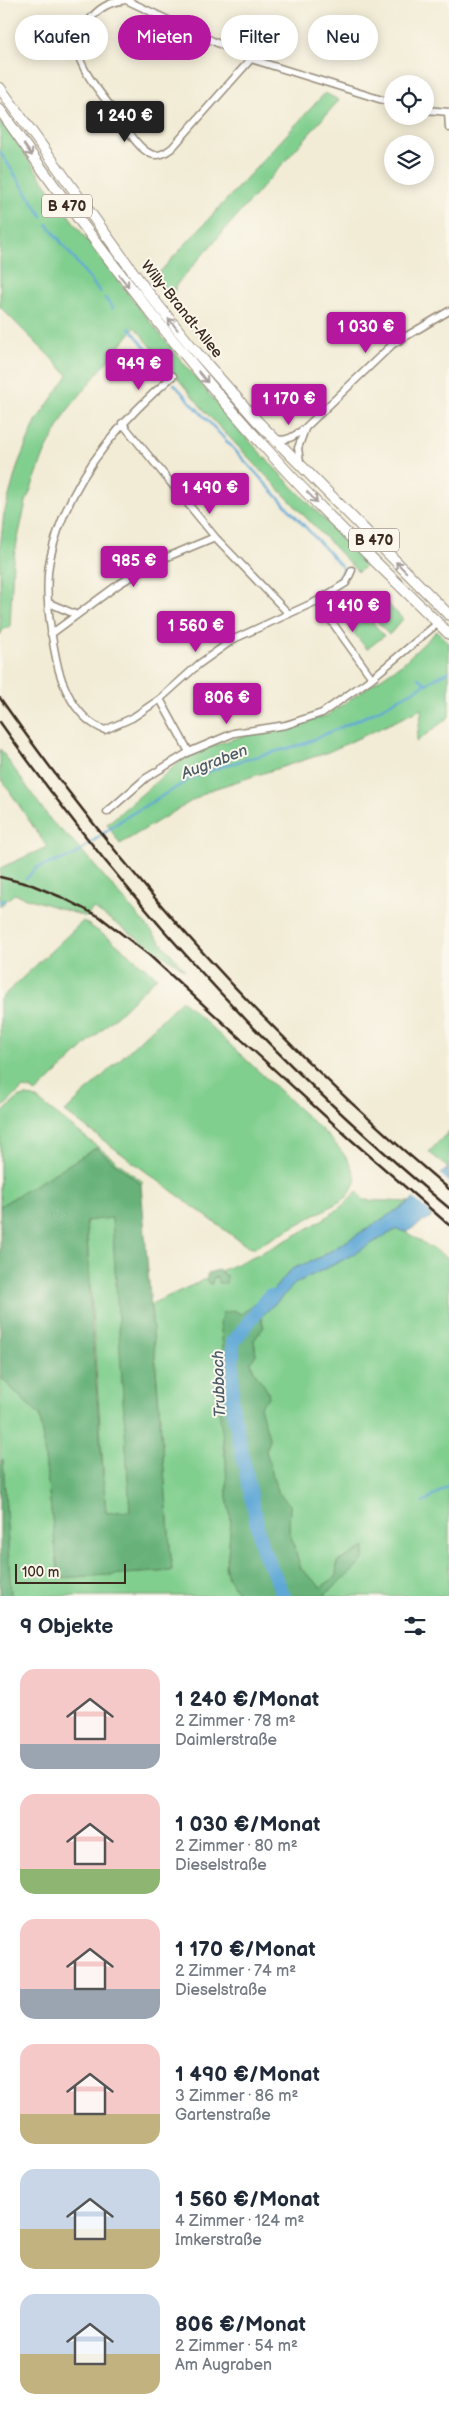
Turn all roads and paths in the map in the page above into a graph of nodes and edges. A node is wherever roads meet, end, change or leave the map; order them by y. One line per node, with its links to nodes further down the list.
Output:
1 (126, 0): 2 (street); 3 (street)
2 (113, 1): 4 (street)
3 (221, 45)
4 (250, 60)
5 (254, 60): 7 (street)
6 (0, 88): 16 (main road, Willy-Brandt-Allee / B 470, one-way to 6)
7 (384, 101)
8 (0, 110): 25 (main road, Willy-Brandt-Allee / B 470, one-way to 25)
9 (434, 111): 10 (street)
10 (449, 112): 11 (street)
11 (449, 128)
12 (449, 311): 15 (street)
13 (173, 376): 14 (street)
14 (122, 423): 18 (street); 21 (street)
15 (305, 428): 16 (street); 17 (street)
16 (275, 439): 17 (main road, Willy-Brandt-Allee / B 470)
17 (300, 466): 23 (main road, Willy-Brandt-Allee / B 470, one-way to 17)
18 (215, 537): 22 (street); 24 (street)
19 (352, 570): 20 (street)
20 (317, 601): 22 (street); 28 (street)
21 (49, 603): 24 (street); 26 (street)
22 (289, 614): 29 (street)
23 (448, 614): 25 (main road)
24 (78, 616): 26 (street)
25 (438, 623): 27 (main road, Willy-Brandt-Allee / B 470); 28 (street)
26 (51, 634): 29 (street)
27 (449, 634)
28 (372, 678): 30 (street)
29 (160, 699): 30 (street)
30 (188, 752): 31 (street)
31 (107, 812)

